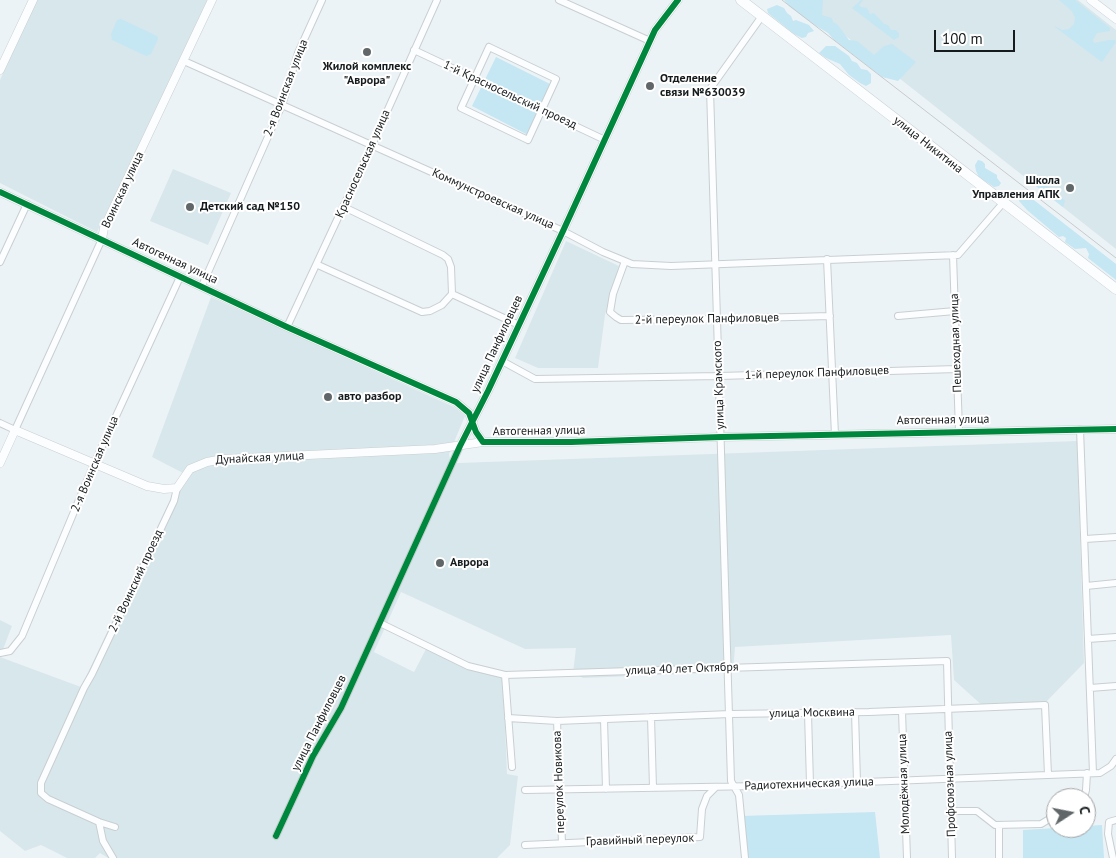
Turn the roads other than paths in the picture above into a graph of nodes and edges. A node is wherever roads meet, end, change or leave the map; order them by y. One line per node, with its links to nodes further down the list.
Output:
1 (33, 0): 14 (street)
2 (212, 0): 13 (street, Воинская улица)
3 (322, 0): 16 (street, 2-я Воинская улица)
4 (437, 0): 12 (street, Красносельская улица)
5 (558, 0): 11 (street)
6 (678, 0): 11 (street, улица Панфиловцев)
7 (741, 0): 9 (main road, улица Никитина)
8 (1091, 0): 10 (street)
9 (762, 16): 22 (main road, улица Никитина); 30 (street, улица Крамского)
10 (1116, 19)
11 (650, 41): 18 (street, улица Панфиловцев)
12 (414, 50): 15 (street, 1-й Красносельский проезд); 19 (street, Красносельская улица)
13 (184, 61): 16 (street, Коммунстроевская улица); 25 (street, Воинская улица)
14 (0, 70)
15 (474, 78): 17 (street, 1-й Красносельский проезд); 17 (street); 17 (street)
16 (282, 105): 19 (street, Коммунстроевская улица); 33 (street, 2-я Воинская улица)
17 (542, 110): 18 (street, 1-й Красносельский проезд)
18 (605, 140): 24 (street, улица Панфиловцев)
19 (372, 146): 23 (street, Красносельская улица); 24 (street, Коммунстроевская улица)
20 (0, 192): 21 (street, Автогенная улица)
21 (27, 204): 25 (street, Автогенная улица); 29 (street)
22 (1003, 204): 26 (street); 34 (main road, улица Никитина)
23 (344, 207): 31 (street, Красносельская улица); 35 (street)
24 (563, 231): 28 (street, Коммунстроевская улица); 40 (street, улица Панфиловцев)
25 (102, 239): 32 (street, Автогенная улица); 49 (street, Воинская улица)
26 (954, 255): 27 (street, Коммунстроевская улица); 36 (street, Пешеходная улица)
27 (827, 259): 30 (street, Коммунстроевская улица); 37 (street)
28 (625, 261): 30 (street, Коммунстроевская улица); 39 (street, 2-й переулок Панфиловцев)
29 (0, 262)
30 (715, 263): 39 (street, улица Крамского)
31 (318, 264): 35 (street); 41 (street, Красносельская улица)
32 (180, 277): 33 (street, Автогенная улица); 57 (street, 2-я Воинская улица)
33 (202, 286): 41 (street, Автогенная улица)
34 (1116, 290)
35 (452, 294): 40 (street)
36 (955, 311): 38 (street); 43 (street, Пешеходная улица)
37 (830, 316): 39 (street, 2-й переулок Панфиловцев); 44 (street)
38 (898, 316)
39 (717, 319): 45 (street, улица Крамского)
40 (519, 325): 42 (street, улица Панфиловцев)
41 (288, 327): 46 (street, Автогенная улица)
42 (502, 361): 45 (street, 1-й переулок Панфиловцев); 46 (street, улица Панфиловцев)
43 (957, 369): 44 (street, 1-й переулок Панфиловцев); 51 (street, Пешеходная улица)
44 (832, 372): 45 (street, 1-й переулок Панфиловцев); 52 (street)
45 (720, 376): 53 (street, улица Крамского)
46 (472, 421): 54 (street, Автогенная улица); 55 (street, улица Панфиловцев)
47 (0, 423): 49 (street)
48 (1116, 429): 50 (street, Автогенная улица)
49 (15, 430): 56 (street, Воинская улица); 57 (street)
50 (1080, 430): 51 (street, Автогенная улица); 60 (street)
51 (959, 431): 52 (street, Автогенная улица)
52 (835, 435): 53 (street, Автогенная улица)
53 (721, 437): 54 (street, Автогенная улица); 67 (street, улица Крамского)
54 (484, 442): 55 (street, Дунайская улица)
55 (460, 446): 58 (street, Дунайская улица); 63 (street, улица Панфиловцев)
56 (0, 463)
57 (94, 464): 58 (street); 66 (street, 2-я Воинская улица)
58 (177, 488): 98 (street, 2-й Воинский проезд)
59 (1116, 537): 60 (street)
60 (1085, 539): 62 (street)
61 (1116, 583): 62 (street)
62 (1086, 586): 65 (street)
63 (380, 623): 68 (street, улица 40 лет Октября); 101 (street, улица Панфиловцев)
64 (1116, 638): 65 (street)
65 (1088, 639): 70 (street)
66 (0, 653)
67 (728, 667): 68 (street, улица 40 лет Октября); 71 (street, улица 40 лет Октября); 75 (street, улица Крамского)
68 (505, 675): 77 (street)
69 (1116, 686): 70 (street)
70 (1090, 688): 82 (street)
71 (948, 709): 72 (street, улица Москвина); 83 (street, улица Москвина); 84 (street, Профсоюзная улица)
72 (902, 711): 73 (street, улица Москвина); 85 (street, Молодёжная улица)
73 (855, 712): 74 (street, улица Москвина); 86 (street)
74 (808, 713): 75 (street, улица Москвина); 87 (street)
75 (730, 714): 76 (street, улица Москвина); 88 (street, улица Крамского)
76 (652, 717): 78 (street, улица Москвина); 90 (street)
77 (508, 718): 79 (street, улица Москвина); 81 (street)
78 (604, 719): 79 (street, улица Москвина); 92 (street)
79 (557, 721): 94 (street, переулок Новикова)
80 (1116, 759): 82 (street)
81 (512, 767)
82 (1090, 773): 83 (street, Радиотехническая улица); 91 (street)
83 (1048, 775): 84 (street, Радиотехническая улица)
84 (950, 779): 85 (street, Радиотехническая улица); 95 (street, Профсоюзная улица)
85 (904, 780): 86 (street, Радиотехническая улица); 106 (street, Молодёжная улица)
86 (857, 782): 87 (street, Радиотехническая улица)
87 (810, 784): 88 (street, Радиотехническая улица)
88 (734, 786): 89 (street, Радиотехническая улица); 105 (street, улица Крамского)
89 (716, 787): 90 (street, Радиотехническая улица); 102 (street, Гравийный переулок)
90 (653, 788): 92 (street, Радиотехническая улица)
91 (1086, 788)
92 (606, 789): 94 (street, Радиотехническая улица)
93 (525, 790): 94 (street, Радиотехническая улица)
94 (559, 790): 102 (street, переулок Новикова)
95 (951, 811): 99 (street); 107 (street, Профсоюзная улица)
96 (1116, 820): 109 (street)
97 (1046, 821): 99 (street)
98 (99, 822): 100 (street); 104 (street)
99 (999, 825): 108 (street)
100 (115, 827)
101 (276, 836)
102 (562, 843): 103 (street, Гравийный переулок)
103 (525, 845)
104 (113, 858)
105 (745, 858)
106 (906, 858)
107 (952, 858)
108 (999, 858)
109 (1113, 858)

